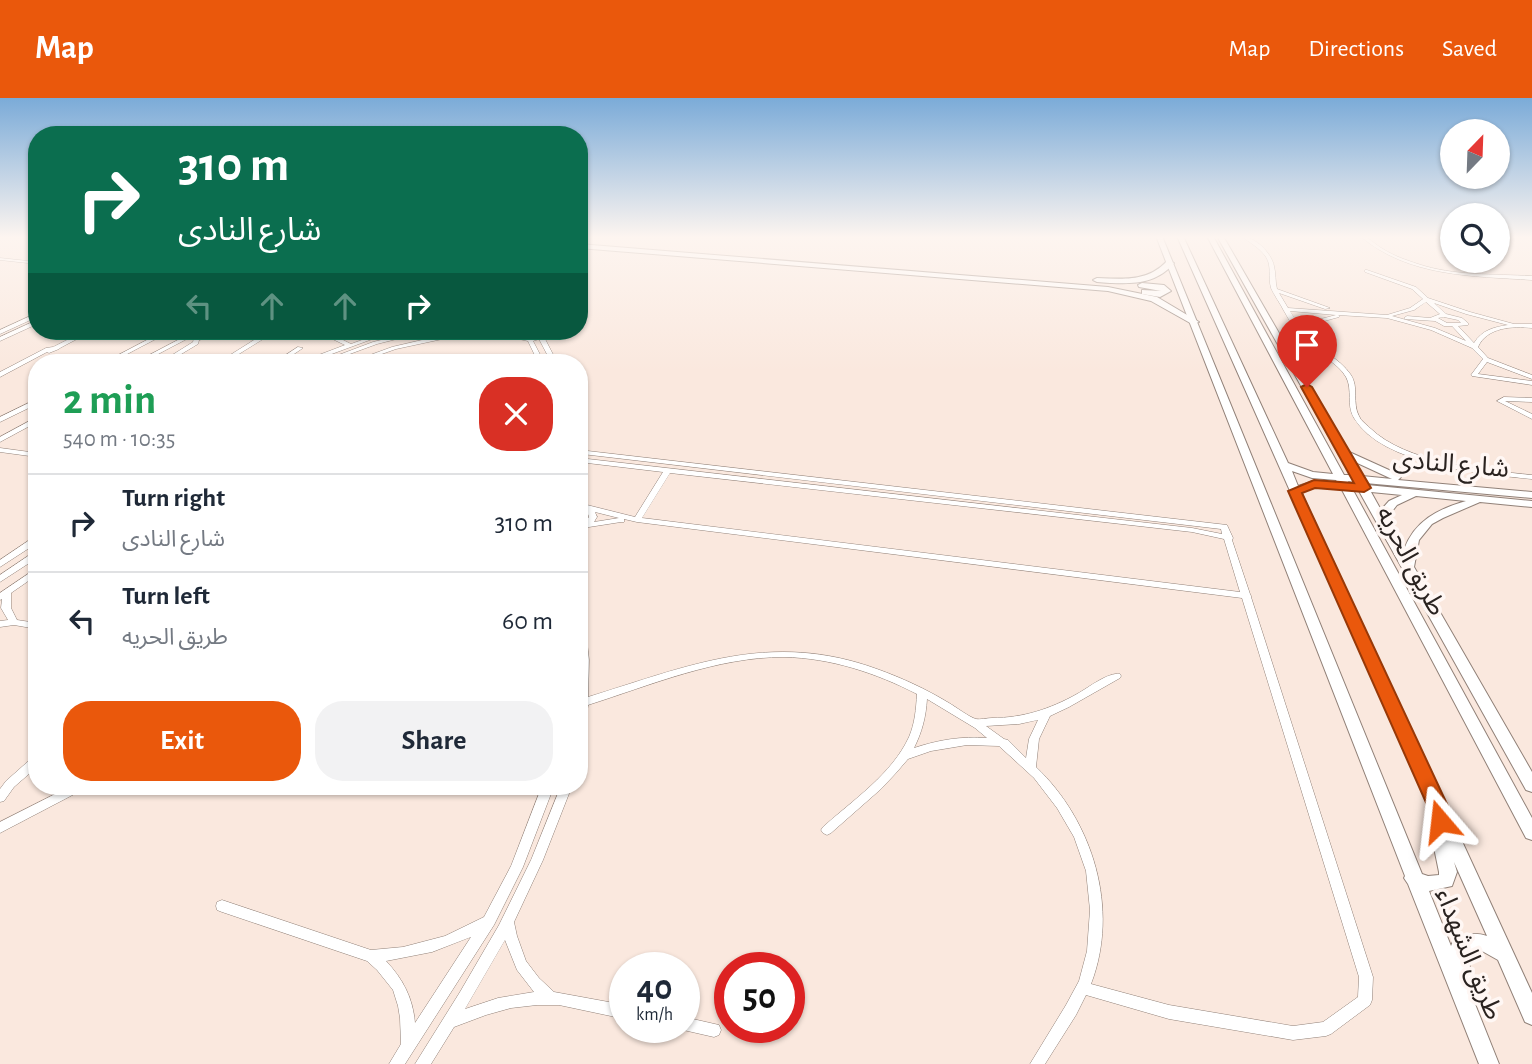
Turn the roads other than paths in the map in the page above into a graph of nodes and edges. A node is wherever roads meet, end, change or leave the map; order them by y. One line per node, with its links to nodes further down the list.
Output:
1 (1010, 281): 11 (main road)
2 (1101, 281): 11 (main road)
3 (1178, 281): 21 (main road, طريق الشهداء)
4 (1200, 281): 72 (main road, طريق الشهداء)
5 (1234, 281): 75 (main road, طريق الحريه)
6 (1246, 281): 68 (street, طريق الحريه)
7 (1270, 281): 12 (street)
8 (1397, 281): 13 (street)
9 (1514, 281): 10 (street)
10 (1532, 285)
11 (1095, 288): 21 (main road)
12 (1273, 289): 14 (street); 16 (street)
13 (1427, 299): 17 (street); 18 (street); 24 (street)
14 (1286, 309): 16 (street); 28 (street)
15 (28, 313): 23 (street)
16 (1356, 314): 18 (street); 28 (street)
17 (1444, 315): 20 (street); 22 (street)
18 (1384, 316): 20 (street); 42 (street)
19 (28, 319): 29 (street)
20 (1433, 320): 26 (street)
21 (1195, 322): 116 (main road, طريق الشهداء)
22 (1465, 322): 24 (street); 26 (street)
23 (0, 325)
24 (1520, 325): 27 (street); 42 (street)
25 (28, 326): 30 (street)
26 (1455, 326): 42 (street)
27 (1532, 326)
28 (1301, 331): 74 (street)
29 (0, 332)
30 (0, 339)
31 (70, 340): 44 (street)
32 (151, 340): 45 (street)
33 (182, 340): 46 (street)
34 (197, 340): 47 (street)
35 (258, 340): 48 (street)
36 (339, 340): 41 (street)
37 (367, 340): 41 (street)
38 (388, 340): 51 (street)
39 (430, 340): 52 (street)
40 (530, 340): 53 (street)
41 (349, 345): 50 (street)
42 (1475, 347): 54 (street)
43 (300, 348): 49 (street)
44 (42, 354)
45 (123, 354)
46 (154, 354)
47 (177, 354)
48 (235, 354)
49 (291, 354)
50 (326, 354)
51 (345, 354)
52 (377, 354)
53 (537, 354)
54 (1486, 359): 57 (street); 58 (street)
55 (28, 361): 56 (street)
56 (0, 375)
57 (1532, 377)
58 (1532, 383)
59 (1532, 400): 63 (street)
60 (28, 406): 61 (street)
61 (22, 409): 62 (street); 64 (street)
62 (28, 410)
63 (1532, 417)
64 (0, 420)
65 (28, 424): 66 (street)
66 (0, 440)
67 (0, 450): 69 (street)
68 (1343, 451): 76 (street, طريق الحريه); 77 (main road)
69 (28, 454)
70 (588, 457): 73 (street)
71 (588, 457): 86 (street)
72 (1283, 465): 75 (main road, شارع النادى); 78 (main road, طريق الشهداء)
73 (667, 471): 84 (street); 86 (street)
74 (1532, 475)
75 (1343, 482): 76 (main road, شارع النادى); 78 (main road, شارع النادى); 115 (main road, طريق الحريه)
76 (1361, 483): 77 (main road, شارع النادى); 83 (street, طريق الحريه)
77 (1418, 489): 79 (main road, شارع النادى); 80 (main road, شارع النادى); 83 (main road)
78 (1295, 491): 112 (main road, طريق الشهداء)
79 (1532, 495)
80 (1489, 500): 81 (main road, شارع النادى); 90 (main road)
81 (1532, 504)
82 (588, 507): 84 (street)
83 (1381, 518): 90 (street, طريق الحريه)
84 (636, 520): 85 (street); 94 (street)
85 (588, 527)
86 (1229, 538): 94 (street)
87 (28, 545): 89 (street)
88 (28, 560): 92 (street)
89 (0, 564)
90 (1409, 569): 107 (street, طريق الحريه)
91 (28, 577): 93 (street)
92 (0, 579)
93 (4, 594): 95 (street)
94 (1247, 596): 122 (street)
95 (14, 622): 96 (street); 97 (street)
96 (0, 624)
97 (28, 624)
98 (1116, 676): 101 (street)
99 (922, 692): 100 (street); 102 (street); 104 (street)
100 (588, 701)
101 (1045, 716): 102 (street); 105 (street)
102 (976, 722): 103 (street)
103 (1006, 743): 104 (street); 105 (street)
104 (907, 755): 114 (street)
105 (1031, 765): 122 (street)
106 (28, 768): 111 (street)
107 (1532, 786)
108 (63, 795): 113 (street)
109 (545, 795): 118 (street)
110 (563, 795): 119 (street)
111 (0, 798)
112 (1444, 819): 116 (main road); 120 (main road, طريق الشهداء)
113 (0, 828)
114 (827, 830)
115 (1532, 833)
116 (1413, 878): 124 (main road, طريق الشهداء)
117 (222, 906): 121 (street)
118 (489, 921): 121 (street); 130 (street)
119 (508, 924): 123 (street); 127 (street)
120 (1504, 954): 124 (main road); 126 (main road, طريق الشهداء)
121 (371, 956): 130 (street)
122 (1083, 988): 133 (street)
123 (551, 998): 125 (street); 127 (street)
124 (1466, 1006): 134 (main road, طريق الشهداء)
125 (609, 1010)
126 (1532, 1016)
127 (450, 1022): 132 (street)
128 (700, 1027): 129 (street)
129 (714, 1030)
130 (408, 1047): 131 (street)
131 (397, 1064)
132 (422, 1064)
133 (1037, 1064)
134 (1489, 1064)

